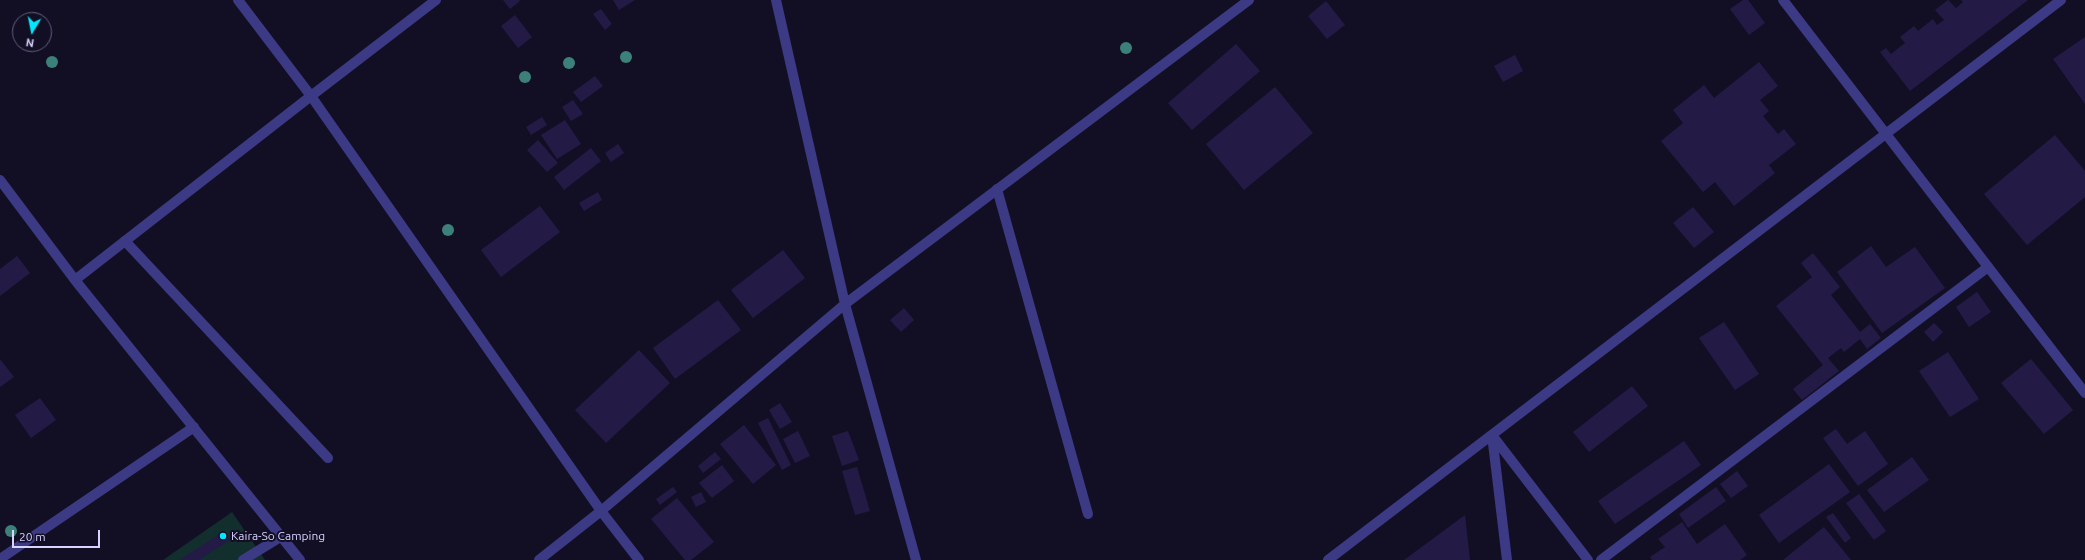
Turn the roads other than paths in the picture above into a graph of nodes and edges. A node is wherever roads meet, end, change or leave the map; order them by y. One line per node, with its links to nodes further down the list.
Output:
1 (238, 0): 7 (street)
2 (436, 0): 7 (street)
3 (776, 0): 14 (street)
4 (1248, 0): 10 (street)
5 (1783, 0): 8 (street)
6 (2061, 0): 8 (street)
7 (311, 96): 11 (street); 19 (street)
8 (1886, 134): 12 (street); 17 (street)
9 (0, 180): 13 (street)
10 (997, 189): 14 (street); 20 (street)
11 (125, 242): 13 (street); 18 (street)
12 (1988, 266): 15 (street); 31 (street)
13 (75, 280): 16 (street)
14 (845, 304): 19 (street); 27 (street)
15 (2085, 393)
16 (194, 427): 21 (street); 22 (street)
17 (1492, 435): 28 (street); 29 (street); 30 (street)
18 (328, 458)
19 (602, 511): 25 (street); 26 (street)
20 (1088, 514)
21 (282, 536): 23 (street); 24 (street)
22 (0, 558)
23 (243, 560)
24 (300, 560)
25 (539, 560)
26 (639, 560)
27 (916, 560)
28 (1328, 560)
29 (1507, 560)
30 (1588, 560)
31 (1601, 560)

